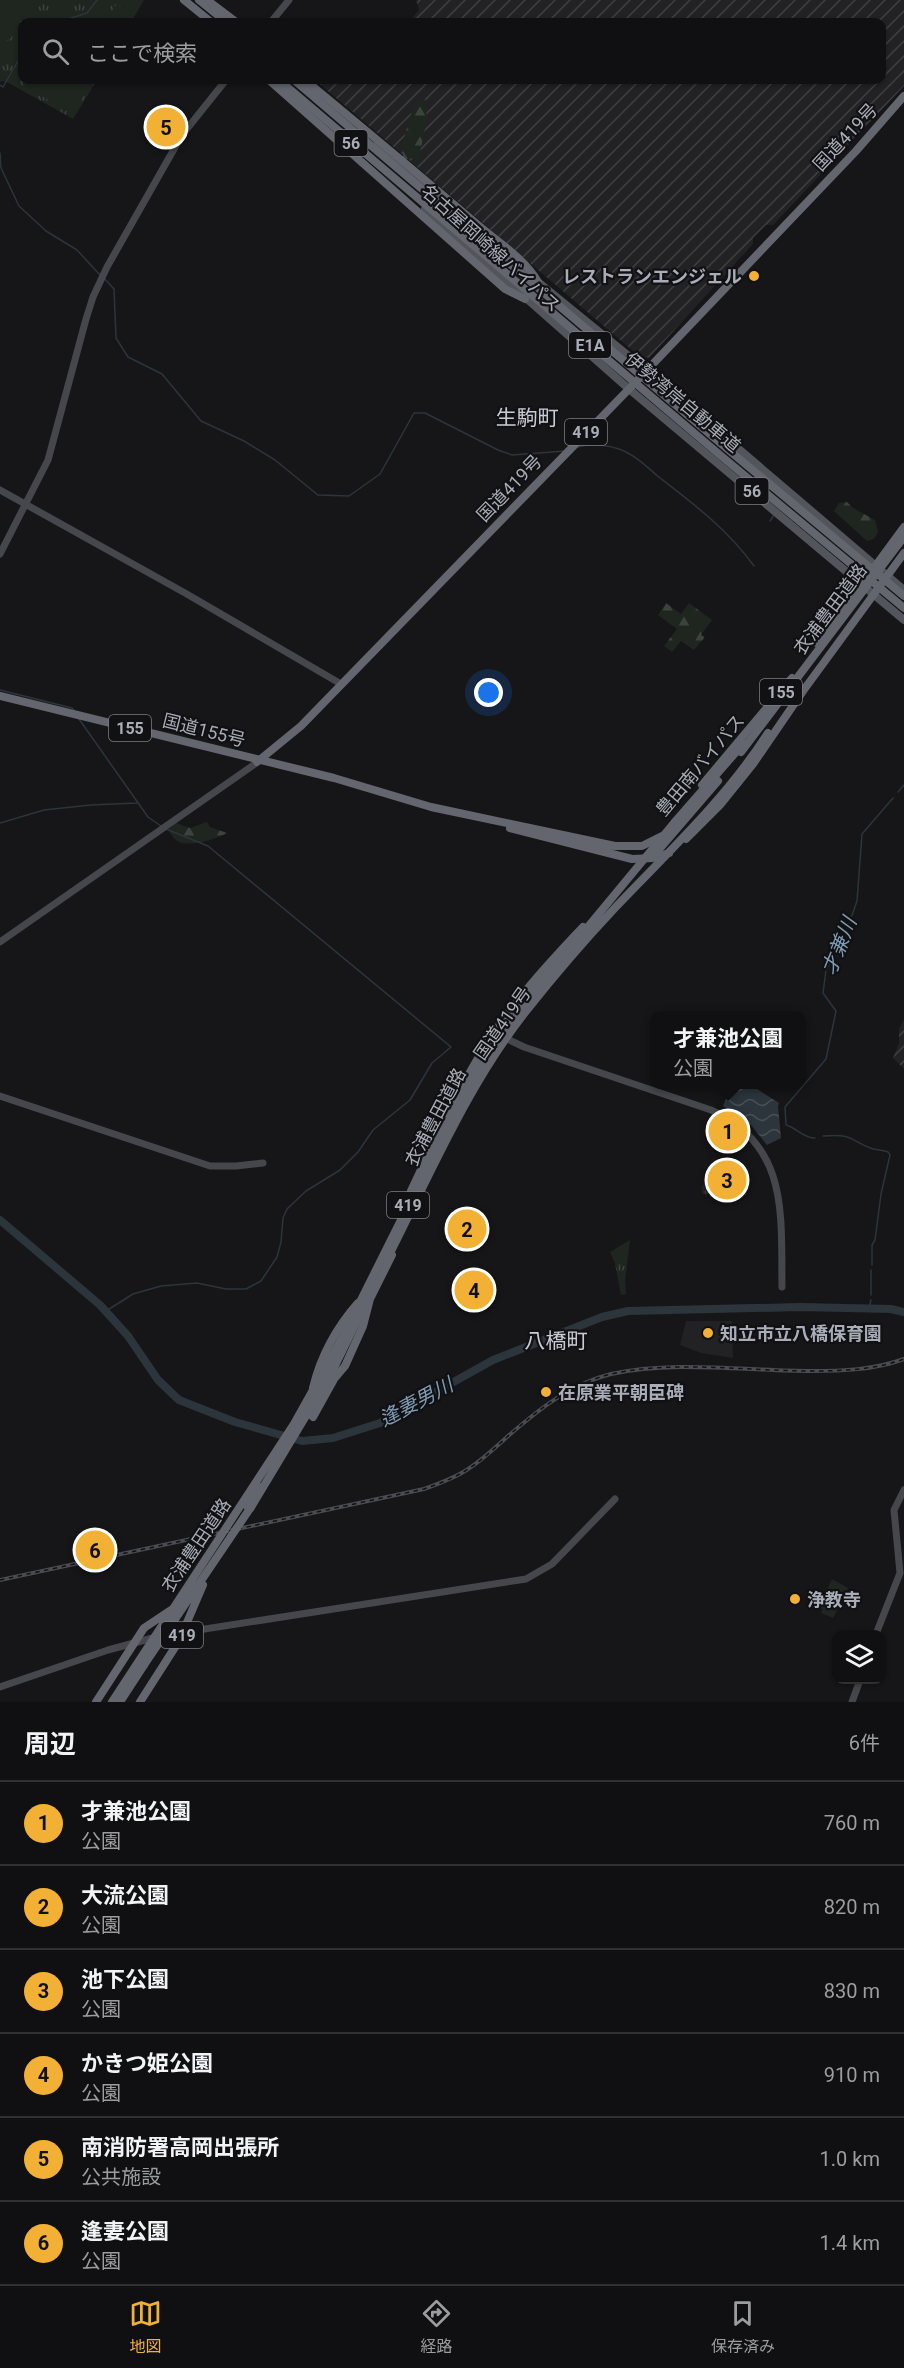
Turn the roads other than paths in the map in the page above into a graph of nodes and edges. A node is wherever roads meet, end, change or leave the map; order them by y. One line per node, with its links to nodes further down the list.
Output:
1 (183, 0): 5 (highway); 6 (highway)
2 (189, 0): 7 (main road)
3 (203, 0): 8 (highway); 9 (main road); 10 (highway)
4 (289, 0): 11 (street)
5 (200, 18)
6 (208, 18)
7 (209, 18)
8 (222, 18)
9 (226, 18)
10 (230, 18)
11 (274, 18)
12 (223, 84): 25 (street)
13 (274, 84): 21 (highway)
14 (284, 84): 21 (main road, 名古屋岡崎線バイパス / 56)
15 (285, 84): 36 (highway, 伊勢湾岸自動車道 / E1A, bridge)
16 (299, 84): 35 (highway, 伊勢湾岸自動車道 / E1A, bridge)
17 (305, 84): 20 (main road, 名古屋岡崎線バイパス / 56)
18 (310, 84): 20 (highway)
19 (904, 96): 22 (highway, 国道419号 / 419)
20 (538, 282): 22 (main road, 名古屋岡崎線バイパス / 56)
21 (525, 299): 23 (main road, 名古屋岡崎線バイパス / 56)
22 (646, 370): 23 (highway, 国道419号 / 419); 30 (main road, 名古屋岡崎線バイパス / 56)
23 (629, 389): 32 (main road, 名古屋岡崎線バイパス / 56); 40 (highway, 国道419号 / 419)
24 (0, 490): 25 (street)
25 (26, 505): 29 (street); 40 (street)
26 (904, 527): 30 (highway, 豊田南バイパス / 155)
27 (904, 535): 49 (highway, 衣浦豊田道路 / 419, bridge); 51 (highway, 衣浦豊田道路 / 419, bridge)
28 (904, 553): 31 (highway, 155)
29 (0, 554)
30 (876, 566): 31 (main road, 名古屋岡崎線バイパス / 56); 32 (highway, 豊田南バイパス / 155)
31 (887, 576): 33 (main road, 名古屋岡崎線バイパス / 56); 34 (highway, 155)
32 (862, 584): 34 (main road, 名古屋岡崎線バイパス / 56); 39 (highway, 豊田南バイパス / 155)
33 (904, 590)
34 (874, 594): 37 (main road, 名古屋岡崎線バイパス / 56); 38 (highway, 155)
35 (904, 596)
36 (904, 608)
37 (904, 620)
38 (816, 673): 46 (highway, 豊田南バイパス / 155); 51 (highway, 衣浦豊田道路 / 419, bridge)
39 (788, 683): 44 (highway, 豊田南バイパス / 155); 49 (highway, 衣浦豊田道路 / 419, bridge)
40 (341, 684): 43 (highway, 国道419号 / 419)
41 (0, 696): 43 (highway, 国道155号 / 155)
42 (0, 701): 43 (highway, 国道155号 / 155)
43 (257, 763): 44 (highway, 155); 45 (highway, 豊田南バイパス / 155); 50 (street)
44 (646, 845): 47 (highway, 国道419号 / 155)
45 (622, 857): 47 (highway, 豊田南バイパス / 155); 48 (highway)
46 (653, 858): 47 (highway, 豊田南バイパス / 155); 53 (highway, 国道419号 / 419)
47 (637, 859): 48 (highway, 国道419号 / 419)
48 (633, 871): 52 (highway, 国道419号 / 419)
49 (592, 923): 65 (highway, 衣浦豊田道路 / 419, bridge)
50 (0, 942)
51 (577, 951): 65 (highway, 衣浦豊田道路 / 419, bridge)
52 (526, 992): 53 (highway, 419); 54 (highway, 国道419号 / 419)
53 (504, 1038): 54 (highway, 419); 55 (street); 61 (highway, 国道419号 / 419)
54 (476, 1063): 60 (highway, 国道419号 / 419)
55 (650, 1089)
56 (651, 1089): 59 (street)
57 (0, 1096): 58 (street)
58 (263, 1162)
59 (782, 1287)
60 (357, 1305): 62 (highway, 国道419号 / 419); 65 (highway, 衣浦豊田道路 / 419, bridge)
61 (367, 1308): 62 (highway, 国道419号 / 419); 65 (highway, 衣浦豊田道路 / 419, bridge)
62 (303, 1416): 65 (highway, 国道419号 / 419, bridge)
63 (904, 1490): 69 (street)
64 (615, 1499): 70 (street)
65 (247, 1505): 67 (highway, 衣浦豊田道路 / 419, bridge); 68 (highway, 衣浦豊田道路 / 419, bridge)
66 (216, 1551): 70 (highway, 419)
67 (213, 1563): 75 (highway, 衣浦豊田道路 / 419, bridge); 76 (highway, 衣浦豊田道路 / 419, bridge)
68 (174, 1608): 73 (highway, 衣浦豊田道路 / 419, bridge); 74 (highway, 衣浦豊田道路 / 419, bridge)
69 (878, 1630)
70 (160, 1636): 72 (street)
71 (859, 1684): 77 (street)
72 (0, 1687)
73 (96, 1702)
74 (112, 1702)
75 (120, 1702)
76 (140, 1702)
77 (852, 1702)

